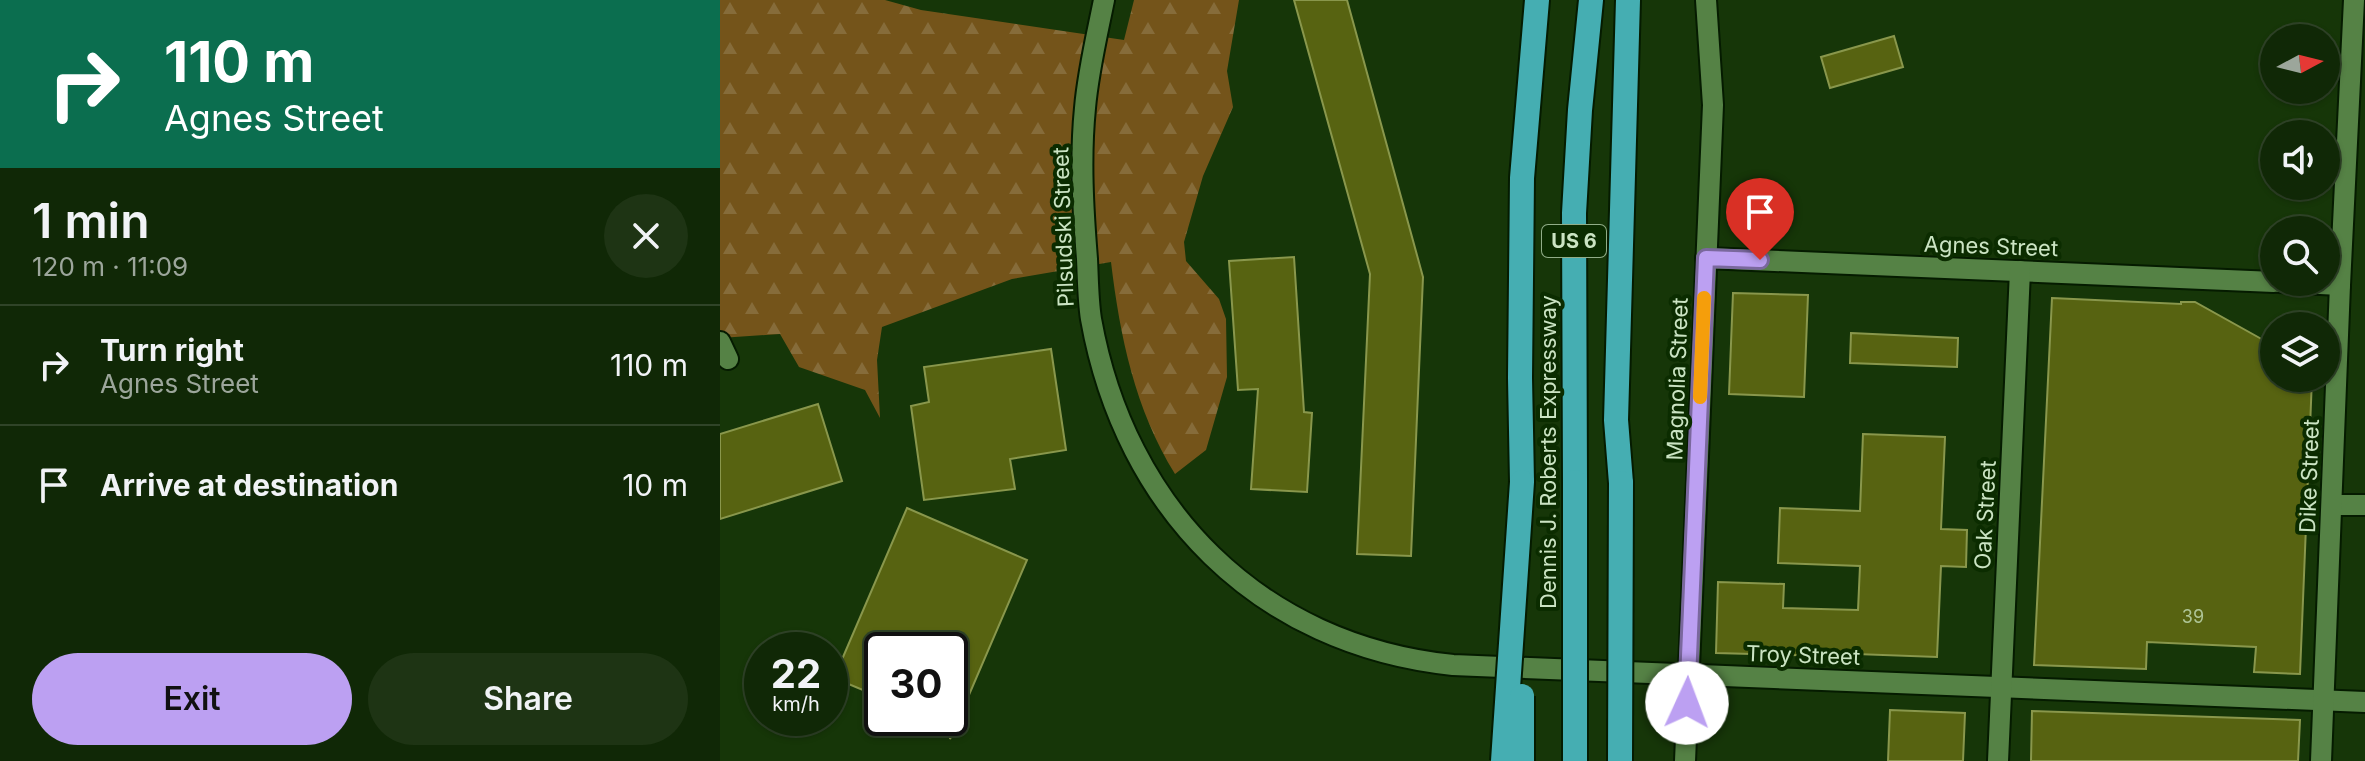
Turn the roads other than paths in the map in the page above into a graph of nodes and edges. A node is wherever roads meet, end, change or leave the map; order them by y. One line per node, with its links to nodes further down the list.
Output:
1 (1104, 0): 15 (street, Pilsudski Street)
2 (1520, 0): 8 (highway)
3 (1537, 0): 8 (highway, Dennis J. Roberts Expressway / US 6)
4 (1591, 0): 25 (highway, Dennis J. Roberts Expressway / US 6, bridge)
5 (1628, 0): 26 (highway, bridge)
6 (1706, 0): 10 (street, Magnolia Street)
7 (2354, 0): 9 (street, Dike Street)
8 (1525, 126): 16 (highway, Dennis J. Roberts Expressway / US 6)
9 (2355, 189): 13 (street, Dike Street)
10 (1706, 258): 11 (street, Agnes Street); 19 (street, Magnolia Street)
11 (2020, 271): 12 (street, Agnes Street); 20 (street, Oak Street)
12 (2260, 281)
13 (2340, 285)
14 (2340, 296): 17 (street, Dike Street)
15 (1133, 446): 19 (street, Troy Street)
16 (1522, 482): 23 (highway, bridge); 24 (highway, Dennis J. Roberts Expressway / US 6, bridge)
17 (2332, 505): 18 (street); 21 (street, Dike Street)
18 (2365, 505)
19 (1688, 675): 20 (street, Troy Street); 27 (street, Magnolia Street)
20 (2001, 687): 21 (street, Troy Street); 28 (street, Oak Street)
21 (2324, 700): 22 (street, Troy Street); 29 (street, Dike Street)
22 (2365, 702)
23 (1503, 761)
24 (1522, 761)
25 (1575, 761)
26 (1620, 761)
27 (1685, 761)
28 (1998, 761)
29 (2321, 761)

